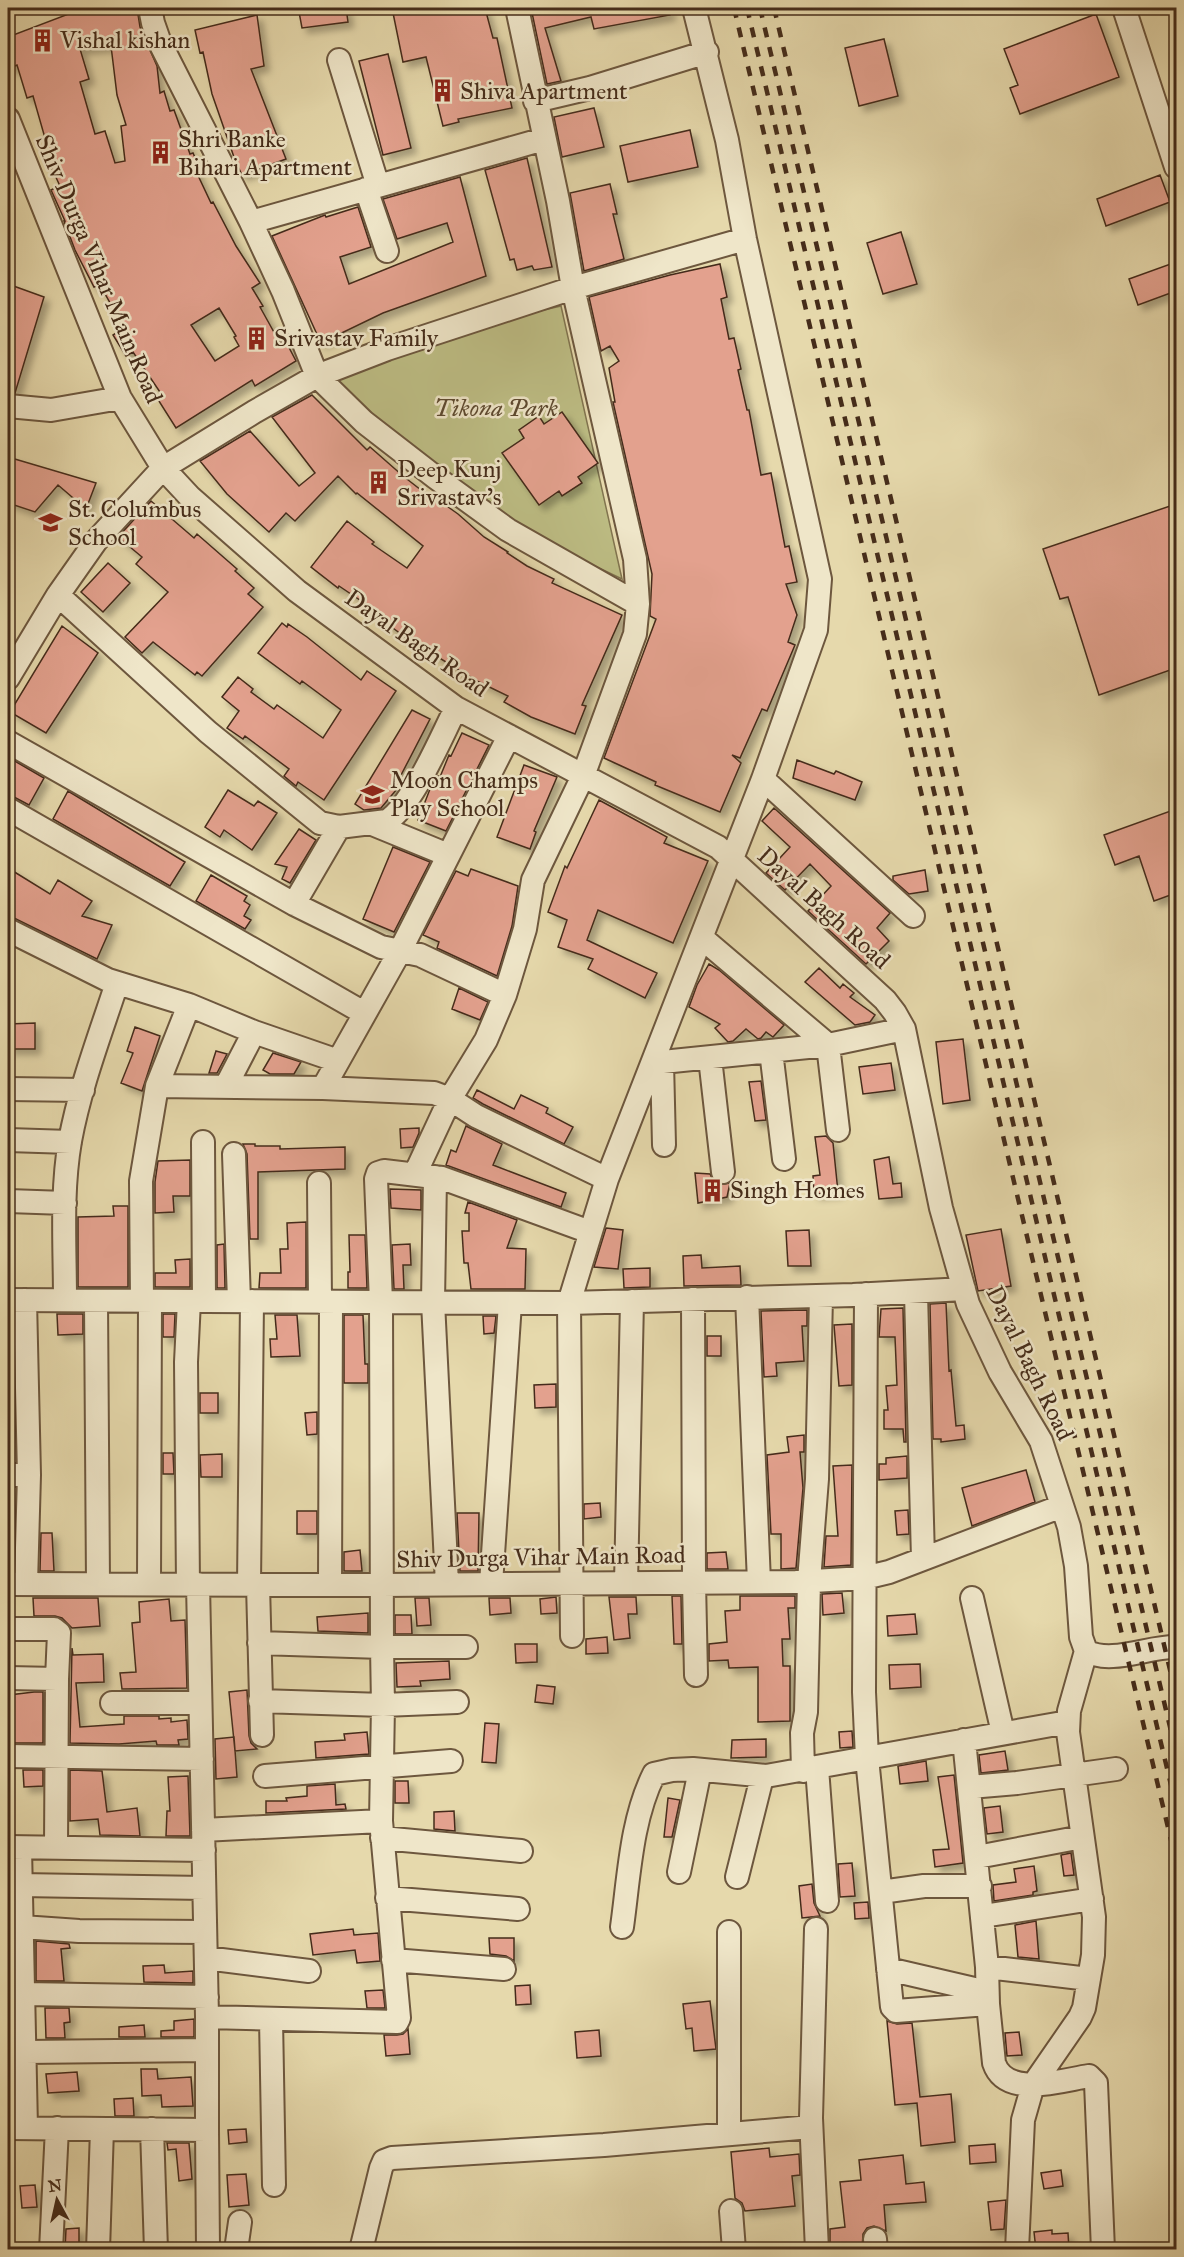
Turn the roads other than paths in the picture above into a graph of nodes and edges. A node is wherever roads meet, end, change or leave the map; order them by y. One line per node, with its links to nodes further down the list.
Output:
1 (150, 8): 12 (street)
2 (517, 8): 7 (street)
3 (694, 8): 5 (street)
4 (1124, 8): 10 (street)
5 (707, 52): 7 (street); 13 (street)
6 (339, 60): 11 (street)
7 (535, 101): 9 (street)
8 (8, 119): 17 (street, Shiv Durga Vihar Main Road)
9 (544, 139): 11 (street); 15 (street)
10 (1175, 158)
11 (372, 188): 12 (street); 14 (street)
12 (251, 222): 16 (street)
13 (745, 238): 15 (street); 27 (street)
14 (387, 251)
15 (573, 288): 16 (street); 21 (street)
16 (317, 376): 19 (street); 21 (street)
17 (120, 398): 18 (street); 19 (street, Shiv Durga Vihar Main Road)
18 (8, 406)
19 (163, 468): 20 (street); 23 (street, Dayal Bagh Road)
20 (58, 595): 22 (street); 30 (street)
21 (638, 604): 26 (street)
22 (8, 678)
23 (456, 708): 24 (street, Dayal Bagh Road); 29 (street)
24 (509, 736): 26 (street, Dayal Bagh Road); 31 (street)
25 (8, 742): 33 (street)
26 (582, 776): 32 (street, Dayal Bagh Road); 39 (street)
27 (763, 779): 32 (street); 34 (street)
28 (8, 809): 41 (street)
29 (370, 823): 30 (street); 31 (street)
30 (339, 827): 33 (street)
31 (448, 855): 37 (street)
32 (732, 860): 36 (street); 42 (street, Dayal Bagh Road)
33 (294, 904): 37 (street)
34 (913, 916)
35 (8, 930): 38 (street)
36 (702, 938): 44 (street); 48 (street)
37 (400, 951): 39 (street); 41 (street)
38 (117, 983): 40 (street); 53 (street)
39 (505, 995): 54 (street)
40 (189, 1005): 43 (street); 49 (street)
41 (364, 1013): 47 (street)
42 (904, 1029): 44 (street); 69 (street, Dayal Bagh Road)
43 (254, 1032): 47 (street); 50 (street)
44 (828, 1045): 45 (street); 55 (street)
45 (771, 1051): 46 (street); 61 (street)
46 (711, 1058): 48 (street); 62 (street)
47 (338, 1060): 51 (street)
48 (657, 1063): 59 (street); 64 (street)
49 (156, 1086): 50 (street); 78 (street)
50 (226, 1086): 51 (street)
51 (323, 1088): 54 (street)
52 (8, 1089): 53 (street)
53 (82, 1090): 57 (street)
54 (450, 1099): 63 (street); 64 (street)
55 (838, 1130)
56 (8, 1140): 57 (street)
57 (70, 1142): 67 (street)
58 (203, 1142): 79 (street)
59 (664, 1145)
60 (234, 1154): 80 (street)
61 (784, 1159)
62 (723, 1172)
63 (425, 1176): 68 (street); 83 (street); 84 (street)
64 (607, 1179): 68 (street)
65 (319, 1182): 82 (street)
66 (8, 1201): 67 (street)
67 (65, 1203): 76 (street)
68 (590, 1232): 86 (street)
69 (964, 1289): 70 (street); 88 (street, Dayal Bagh Road)
70 (916, 1293): 71 (street); 89 (street)
71 (866, 1294): 72 (street); 90 (street)
72 (821, 1296): 73 (street); 91 (street)
73 (747, 1297): 74 (street); 93 (street)
74 (693, 1299): 81 (street); 92 (street)
75 (16, 1300): 76 (street); 87 (street)
76 (65, 1300): 77 (street)
77 (96, 1301): 78 (street); 97 (street)
78 (146, 1301): 79 (street); 98 (street)
79 (196, 1301): 80 (street); 99 (street)
80 (246, 1301): 82 (street); 102 (street)
81 (632, 1301): 86 (street); 95 (street)
82 (326, 1302): 83 (street); 103 (street)
83 (381, 1302): 84 (street); 104 (street)
84 (433, 1302): 85 (street); 100 (street)
85 (510, 1303): 86 (street); 101 (street)
86 (569, 1303): 94 (street)
87 (18, 1475): 96 (street)
88 (1062, 1506): 89 (street, Shiv Durga Vihar Main Road); 112 (street, Dayal Bagh Road)
89 (923, 1559): 90 (street, Shiv Durga Vihar Main Road)
90 (864, 1578): 91 (street, Shiv Durga Vihar Main Road); 127 (street)
91 (809, 1581): 93 (street, Shiv Durga Vihar Main Road); 131 (street)
92 (694, 1582): 93 (street, Shiv Durga Vihar Main Road); 95 (street, Shiv Durga Vihar Main Road); 113 (street)
93 (759, 1582)
94 (570, 1583): 95 (street, Shiv Durga Vihar Main Road); 101 (street, Shiv Durga Vihar Main Road); 107 (street)
95 (626, 1583)
96 (17, 1584): 97 (street, Shiv Durga Vihar Main Road)
97 (98, 1584): 98 (street, Shiv Durga Vihar Main Road)
98 (149, 1584): 99 (street, Shiv Durga Vihar Main Road)
99 (193, 1584): 102 (street, Shiv Durga Vihar Main Road); 117 (street)
100 (447, 1584): 101 (street, Shiv Durga Vihar Main Road); 104 (street, Shiv Durga Vihar Main Road)
101 (491, 1584)
102 (254, 1585): 103 (street, Shiv Durga Vihar Main Road); 108 (street)
103 (330, 1585): 104 (street, Shiv Durga Vihar Main Road)
104 (381, 1586): 109 (street)
105 (972, 1598): 122 (street)
106 (8, 1629): 115 (street)
107 (572, 1636)
108 (259, 1642): 109 (street); 116 (street)
109 (382, 1647): 110 (street); 120 (street)
110 (466, 1647)
111 (1176, 1647): 112 (street)
112 (1086, 1651): 121 (street)
113 (696, 1675)
114 (8, 1678): 115 (street)
115 (57, 1678): 126 (street)
116 (260, 1701): 120 (street); 123 (street)
117 (200, 1702): 119 (street); 128 (street)
118 (457, 1702): 120 (street)
119 (112, 1703)
120 (383, 1705): 130 (street)
121 (1068, 1722): 122 (street); 134 (street)
122 (1003, 1733): 124 (street)
123 (262, 1735)
124 (964, 1740): 127 (street); 137 (street)
125 (8, 1756): 126 (street)
126 (56, 1756): 128 (street); 142 (street)
127 (867, 1758): 131 (street); 150 (street)
128 (202, 1759): 140 (street)
129 (451, 1761): 130 (street)
130 (381, 1767): 135 (street); 138 (street)
131 (810, 1769): 136 (street); 153 (street)
132 (700, 1770): 136 (street); 145 (street); 157 (street)
133 (1116, 1770): 134 (street)
134 (1075, 1774): 137 (street); 139 (street)
135 (265, 1776)
136 (762, 1777): 146 (street)
137 (970, 1787): 144 (street)
138 (381, 1829): 140 (street); 143 (street); 151 (street)
139 (1082, 1837): 144 (street); 152 (street)
140 (203, 1840): 142 (street); 149 (street)
141 (14, 1848): 142 (street); 147 (street)
142 (56, 1848)
143 (521, 1851)
144 (977, 1857): 148 (street)
145 (679, 1872)
146 (737, 1877)
147 (20, 1886): 149 (street); 156 (street)
148 (980, 1886): 150 (street); 155 (street)
149 (204, 1888): 159 (street)
150 (881, 1892): 165 (street)
151 (387, 1898): 154 (street); 162 (street)
152 (1092, 1899): 155 (street); 167 (street)
153 (827, 1901)
154 (518, 1909)
155 (983, 1916): 163 (street)
156 (22, 1927): 159 (street); 168 (street)
157 (622, 1927)
158 (816, 1929): 175 (street)
159 (205, 1932): 161 (street)
160 (729, 1932): 181 (street)
161 (206, 1958): 166 (street); 170 (street)
162 (393, 1960): 164 (street); 171 (street)
163 (987, 1967): 167 (street); 169 (street)
164 (504, 1969)
165 (888, 1969): 169 (street); 169 (street)
166 (309, 1971)
167 (1089, 1979): 174 (street)
168 (24, 1995): 170 (street); 173 (street)
169 (988, 1998): 174 (street)
170 (207, 2007): 171 (street); 172 (street)
171 (271, 2019): 182 (street)
172 (207, 2050): 173 (street); 180 (street)
173 (25, 2052): 176 (street)
174 (1033, 2085): 193 (street); 194 (street)
175 (811, 2127): 181 (street); 192 (street)
176 (17, 2128): 177 (street)
177 (57, 2128): 178 (street); 185 (street)
178 (102, 2129): 179 (street); 186 (street)
179 (152, 2129): 180 (street); 187 (street)
180 (207, 2130): 188 (street)
181 (729, 2134): 190 (street)
182 (274, 2185)
183 (731, 2211): 191 (street)
184 (240, 2222): 189 (street)
185 (51, 2250)
186 (98, 2250)
187 (156, 2250)
188 (208, 2250)
189 (236, 2250)
190 (361, 2250)
191 (734, 2250)
192 (817, 2250)
193 (1017, 2250)
194 (1103, 2250)

